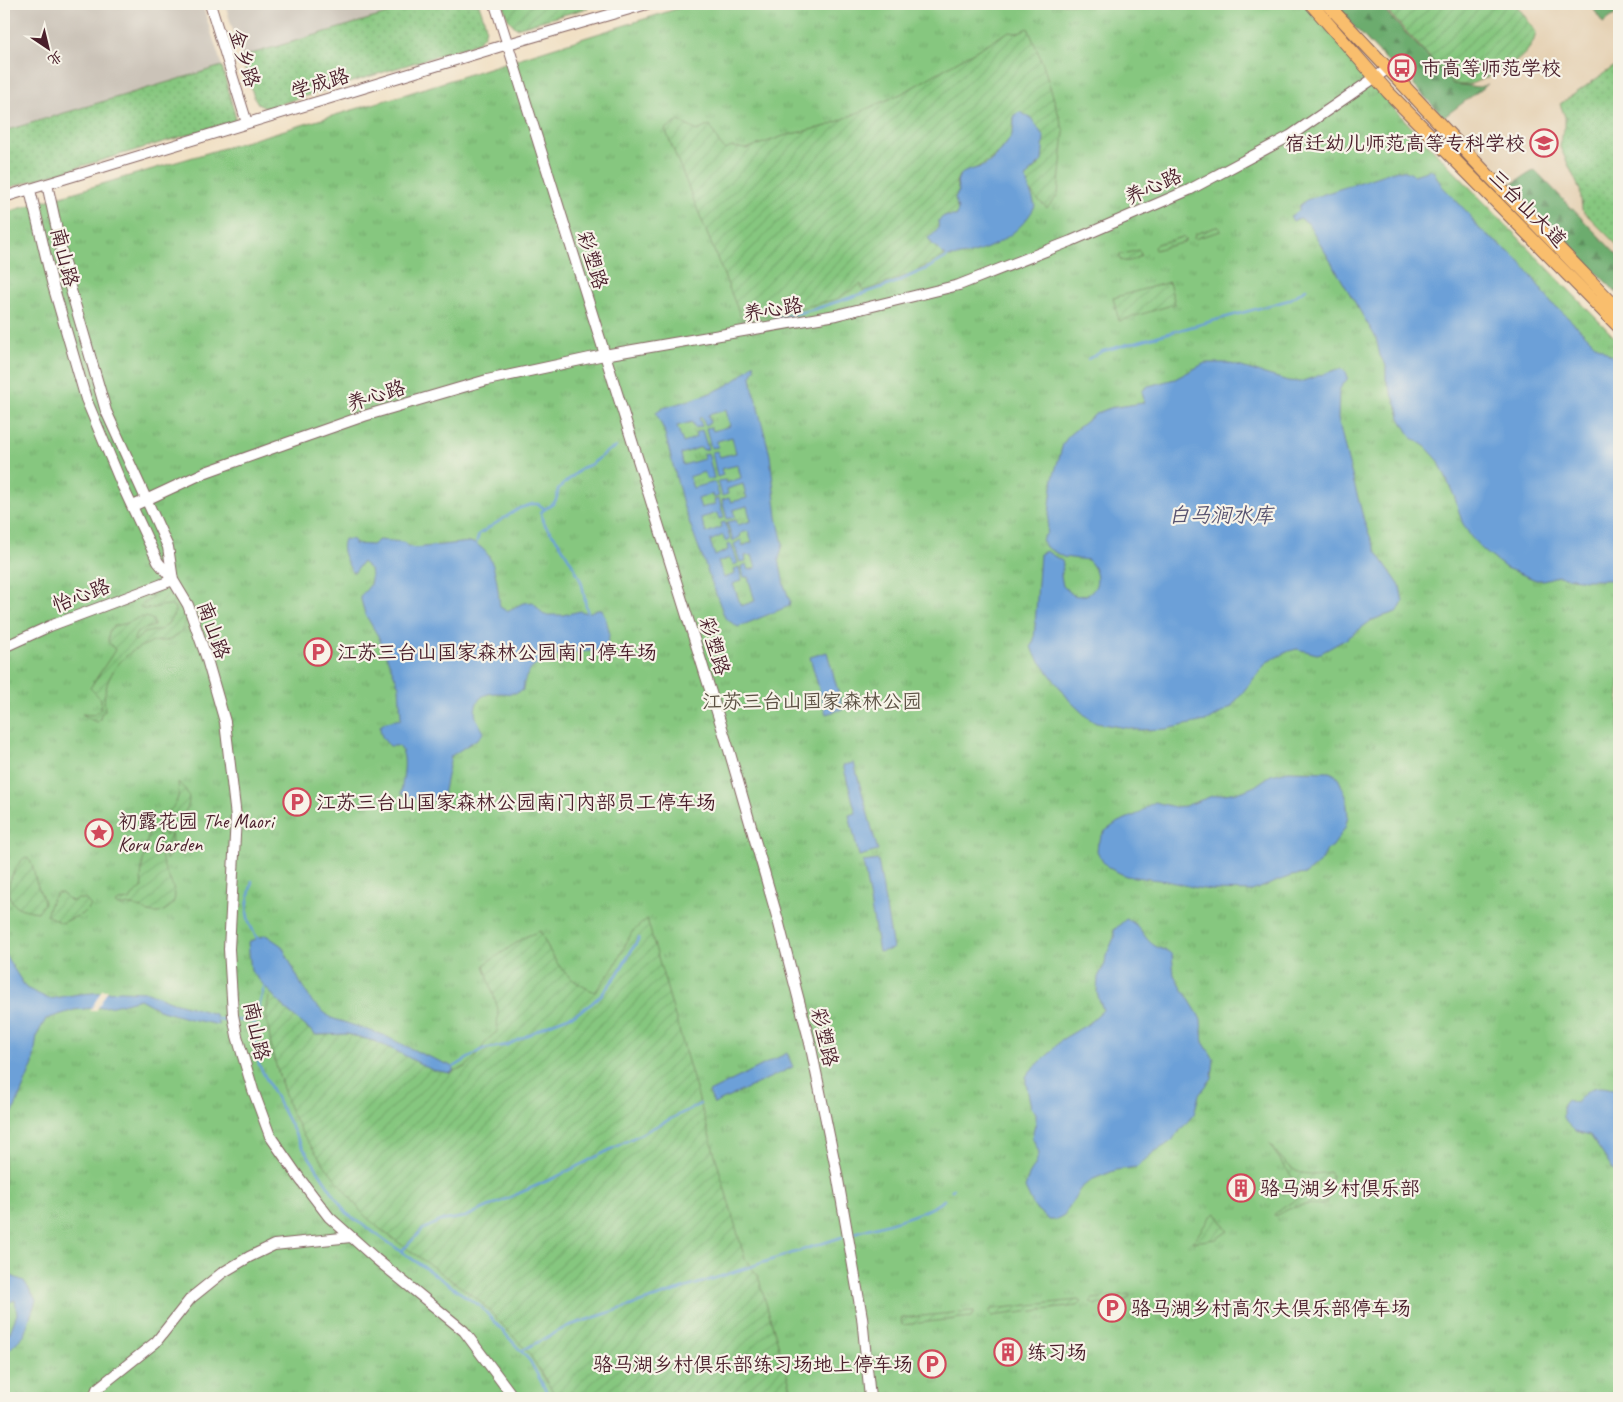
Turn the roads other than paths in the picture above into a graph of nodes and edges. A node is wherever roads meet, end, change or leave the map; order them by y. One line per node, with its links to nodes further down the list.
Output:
1 (210, 4): 9 (street, 金乡路)
2 (495, 4): 6 (street, 彩塑路)
3 (647, 4): 6 (street, 学成路)
4 (1311, 4): 8 (main road, 三台山大道)
5 (1328, 4): 7 (main road, 三台山大道)
6 (508, 44): 9 (street, 学成路); 15 (street, 彩塑路)
7 (1389, 68): 8 (street, 养心路); 13 (main road, 三台山大道)
8 (1375, 78): 14 (main road, 三台山大道); 15 (street, 养心路)
9 (247, 124): 10 (street, 学成路)
10 (46, 184): 11 (street, 学成路); 16 (street, 南山路)
11 (30, 190): 12 (street, 学成路); 17 (street, 南山路)
12 (4, 198)
13 (1619, 310)
14 (1619, 327)
15 (604, 355): 16 (street, 养心路); 23 (street, 彩塑路)
16 (146, 500): 17 (street, 养心路); 18 (street, 南山路)
17 (133, 506): 18 (street, 南山路)
18 (173, 580): 19 (street, 怡心路); 20 (street, 南山路)
19 (4, 647)
20 (351, 1236): 21 (street); 22 (street, 南山路)
21 (94, 1398)
22 (514, 1398)
23 (870, 1398)

